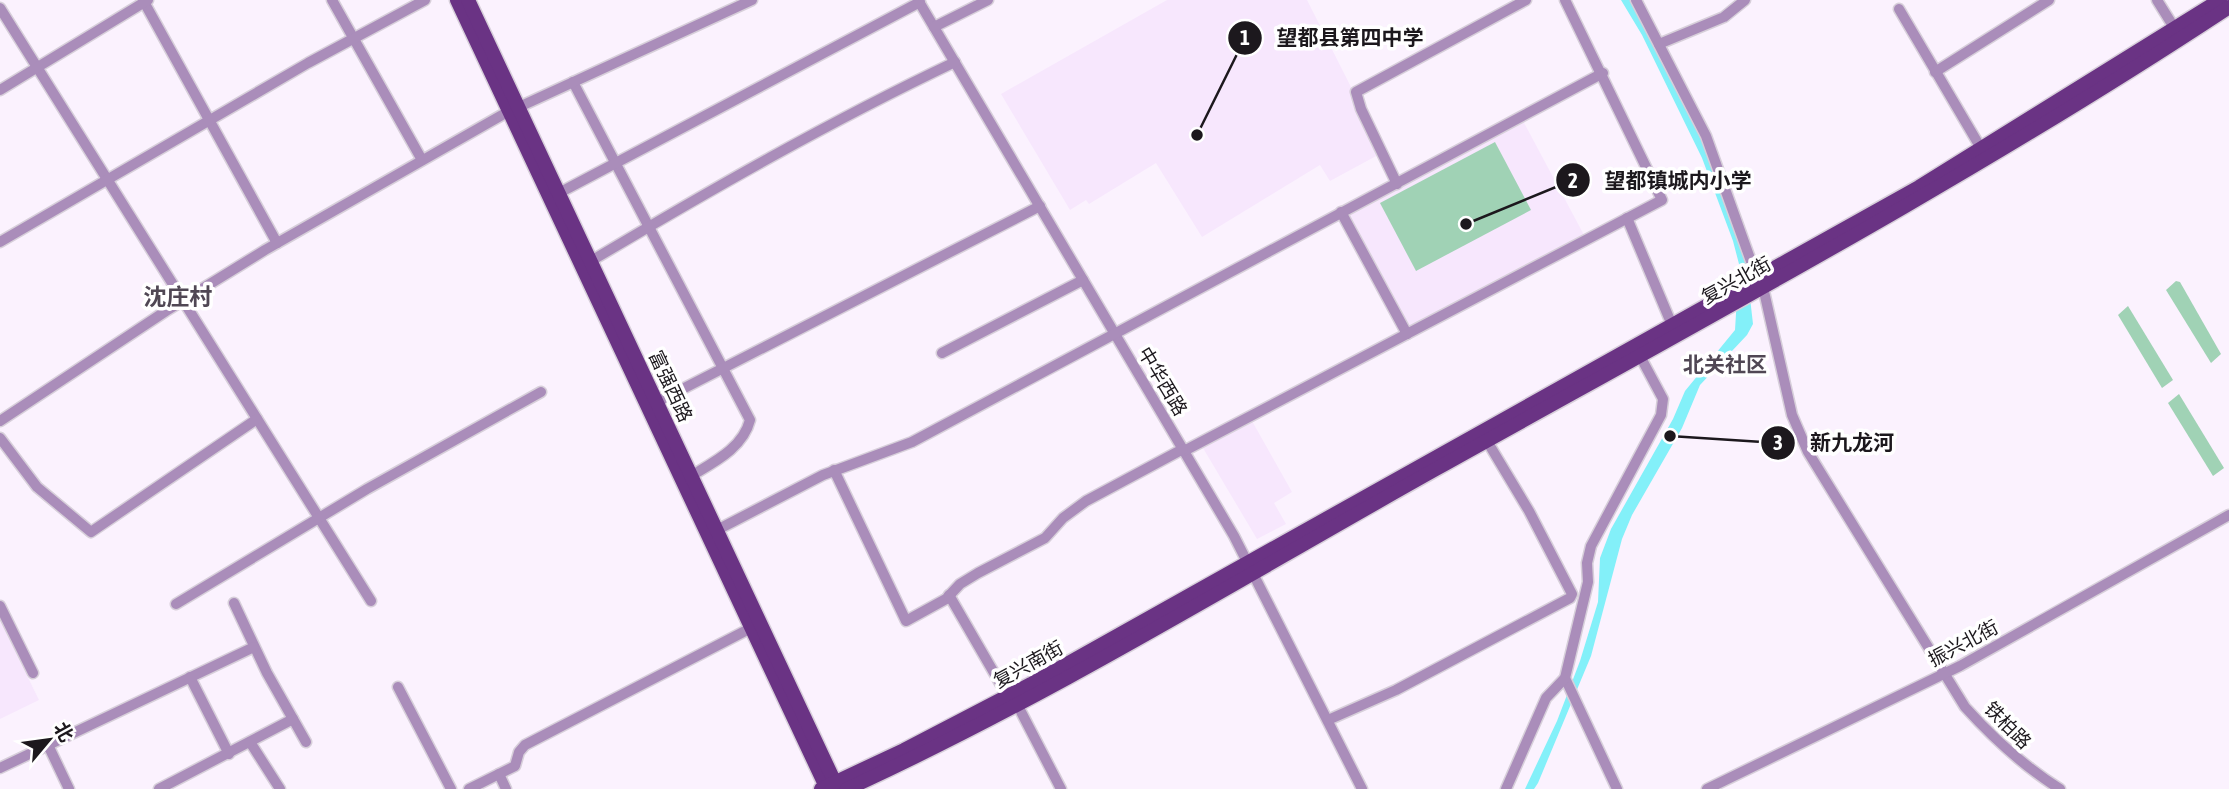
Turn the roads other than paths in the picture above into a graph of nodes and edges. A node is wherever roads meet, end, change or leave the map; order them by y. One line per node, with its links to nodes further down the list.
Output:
1 (332, 0): 21 (street)
2 (425, 0): 21 (street)
3 (457, 0): 29 (main road, 富强西路)
4 (468, 0): 29 (main road, 富强西路)
5 (752, 0): 27 (street)
6 (988, 0): 19 (street)
7 (1526, 0): 35 (street)
8 (1566, 0): 26 (street)
9 (1636, 0): 22 (street, 铁柏路)
10 (1745, 0): 22 (street)
11 (2049, 0): 25 (street)
12 (2157, 0): 20 (street)
13 (2220, 0): 20 (main road, 复兴北街)
14 (145, 1): 24 (street); 30 (street)
15 (919, 1): 19 (street, 中华西路); 33 (street)
16 (2229, 7): 45 (main road, 复兴北街)
17 (0, 8): 24 (street)
18 (1899, 9): 25 (street)
19 (934, 27): 23 (street, 中华西路)
20 (2175, 29): 31 (main road, 复兴北街)
21 (354, 38): 30 (street); 32 (street)
22 (1659, 44): 45 (street, 铁柏路)
23 (955, 62): 37 (street, 中华西路); 40 (street)
24 (36, 68): 28 (street); 34 (street)
25 (1935, 72): 31 (street)
26 (1603, 73): 35 (street); 39 (street)
27 (573, 82): 29 (street); 33 (street)
28 (0, 90)
29 (514, 109): 32 (street); 36 (main road, 富强西路); 72 (main road, 富强西路)
30 (209, 120): 34 (street); 42 (street)
31 (1982, 150): 45 (main road, 复兴北街)
32 (422, 160): 42 (street)
33 (615, 161): 36 (street); 40 (street)
34 (106, 180): 41 (street); 47 (street)
35 (1397, 184): 38 (street)
36 (559, 193): 43 (main road, 富强西路)
37 (1040, 206): 44 (street, 中华西路); 53 (street)
38 (1341, 212): 49 (street); 50 (street)
39 (1627, 218): 48 (street); 50 (street)
40 (650, 226): 43 (street); 53 (street)
41 (0, 242)
42 (277, 243): 47 (street)
43 (591, 261): 55 (main road, 富强西路)
44 (1083, 280): 49 (street, 中华西路); 51 (street)
45 (1757, 284): 46 (main road, 复兴北街); 75 (street, 铁柏路)
46 (1732, 298): 48 (main road, 复兴北街); 52 (main road, 复兴北街)
47 (182, 301): 56 (street); 57 (street)
48 (1672, 326): 66 (main road, 复兴北街)
49 (1114, 332): 60 (street, 中华西路); 61 (street)
50 (1407, 334): 60 (street)
51 (942, 353)
52 (1640, 356): 59 (main road, 复兴北街); 77 (street)
53 (724, 369): 55 (street); 62 (street)
54 (541, 391): 64 (street)
55 (657, 402): 62 (main road, 富强西路)
56 (257, 419): 58 (street); 64 (street)
57 (0, 421)
58 (0, 438)
59 (1487, 441): 66 (main road, 复兴北街); 81 (street)
60 (1184, 450): 66 (street, 中华西路); 67 (street)
61 (834, 470): 65 (street); 67 (street)
62 (691, 476): 65 (main road, 富强西路)
63 (2229, 515): 75 (street, 振兴北街)
64 (319, 518): 68 (street); 70 (street)
65 (717, 530): 89 (main road, 富强西路)
66 (1251, 568): 79 (main road, 复兴南街); 81 (street, 中华西路)
67 (949, 595): 79 (street)
68 (371, 601)
69 (234, 603): 73 (street)
70 (176, 604)
71 (0, 606): 74 (street)
72 (751, 628): 87 (street); 89 (main road, 富强西路)
73 (254, 647): 76 (street); 80 (street)
74 (33, 673)
75 (1944, 674): 88 (street, 振兴北街); 101 (street, 铁柏路)
76 (190, 677): 84 (street); 85 (street)
77 (1567, 681): 98 (street); 99 (street)
78 (398, 687): 93 (street)
79 (1012, 700): 89 (main road, 复兴南街); 96 (street)
80 (293, 719): 82 (street); 83 (street)
81 (1328, 720): 97 (street, 中华西路)
82 (250, 742): 85 (street); 92 (street)
83 (306, 742)
84 (48, 745): 86 (street); 90 (street)
85 (229, 754): 91 (street)
86 (0, 768)
87 (499, 774): 94 (street); 95 (street)
88 (1729, 784): 100 (street, 振兴北街)
89 (832, 788)
90 (69, 789)
91 (159, 789)
92 (280, 789)
93 (451, 789)
94 (469, 789)
95 (506, 789)
96 (1061, 789)
97 (1362, 789)
98 (1506, 789)
99 (1617, 789)
100 (1707, 789)
101 (2060, 789)

